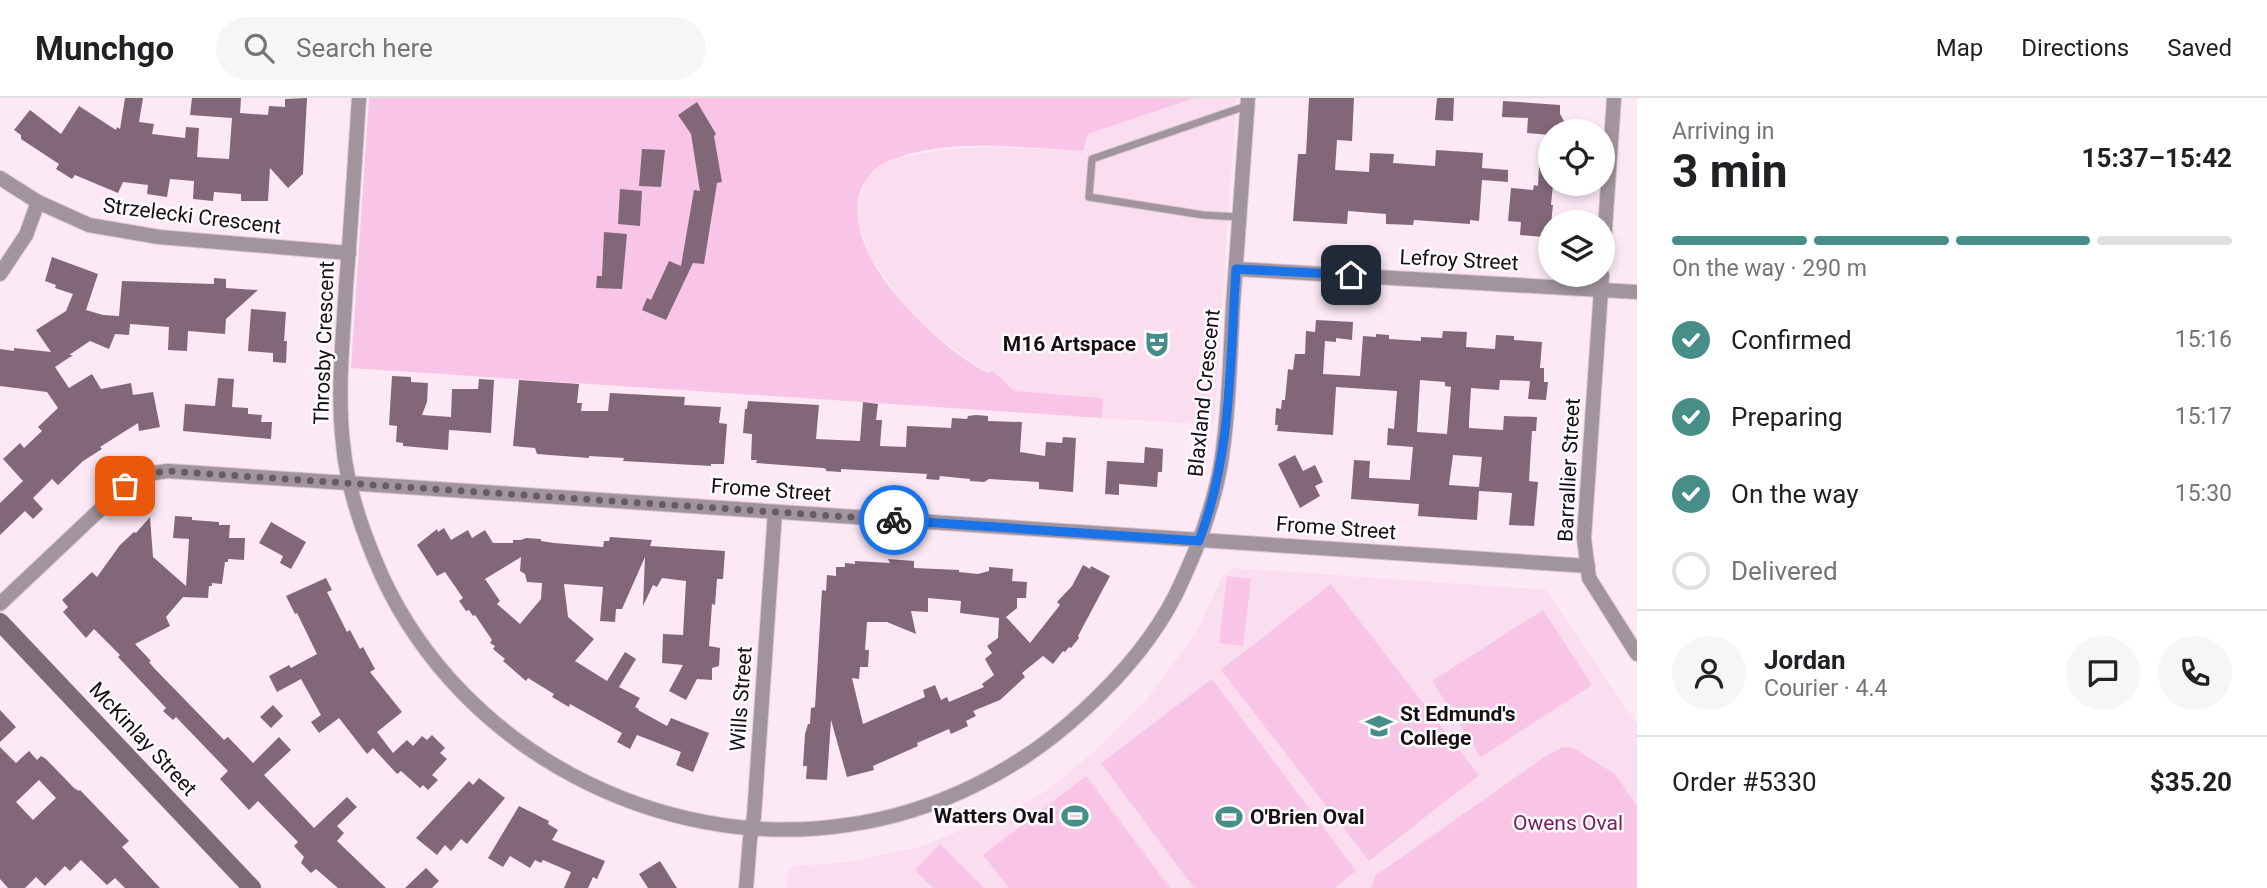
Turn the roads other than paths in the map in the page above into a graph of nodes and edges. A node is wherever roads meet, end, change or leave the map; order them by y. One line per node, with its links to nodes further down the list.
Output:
1 (359, 98): 8 (street, Throsby Crescent)
2 (1614, 98): 6 (street)
3 (1247, 102): 7 (street, Blaxland Crescent); 7 (lane)
4 (0, 178): 5 (street, Strzelecki Crescent)
5 (38, 202): 8 (street, Strzelecki Crescent); 10 (street)
6 (1606, 210)
7 (1239, 217): 9 (street, Blaxland Crescent)
8 (349, 253): 15 (street, Throsby Crescent)
9 (1236, 269): 11 (street, Lefroy Street); 17 (street, Blaxland Crescent)
10 (0, 274)
11 (1538, 280)
12 (1615, 286): 14 (street, Lefroy Street)
13 (1601, 287): 18 (street, Barrallier Street)
14 (1637, 292)
15 (350, 482): 16 (street, Frome Street); 19 (street, Frome Street); 22 (street, Throsby Crescent)
16 (775, 512): 17 (street, Frome Street); 22 (street, Wills Street)
17 (1199, 541): 18 (street, Frome Street); 22 (street, Blaxland Crescent)
18 (1588, 566): 21 (street, Barrallier Street)
19 (0, 604)
20 (0, 622): 23 (street, McKinlay Street)
21 (1637, 654)
22 (752, 828): 24 (street, Wills Street)
23 (252, 888)
24 (746, 888)

